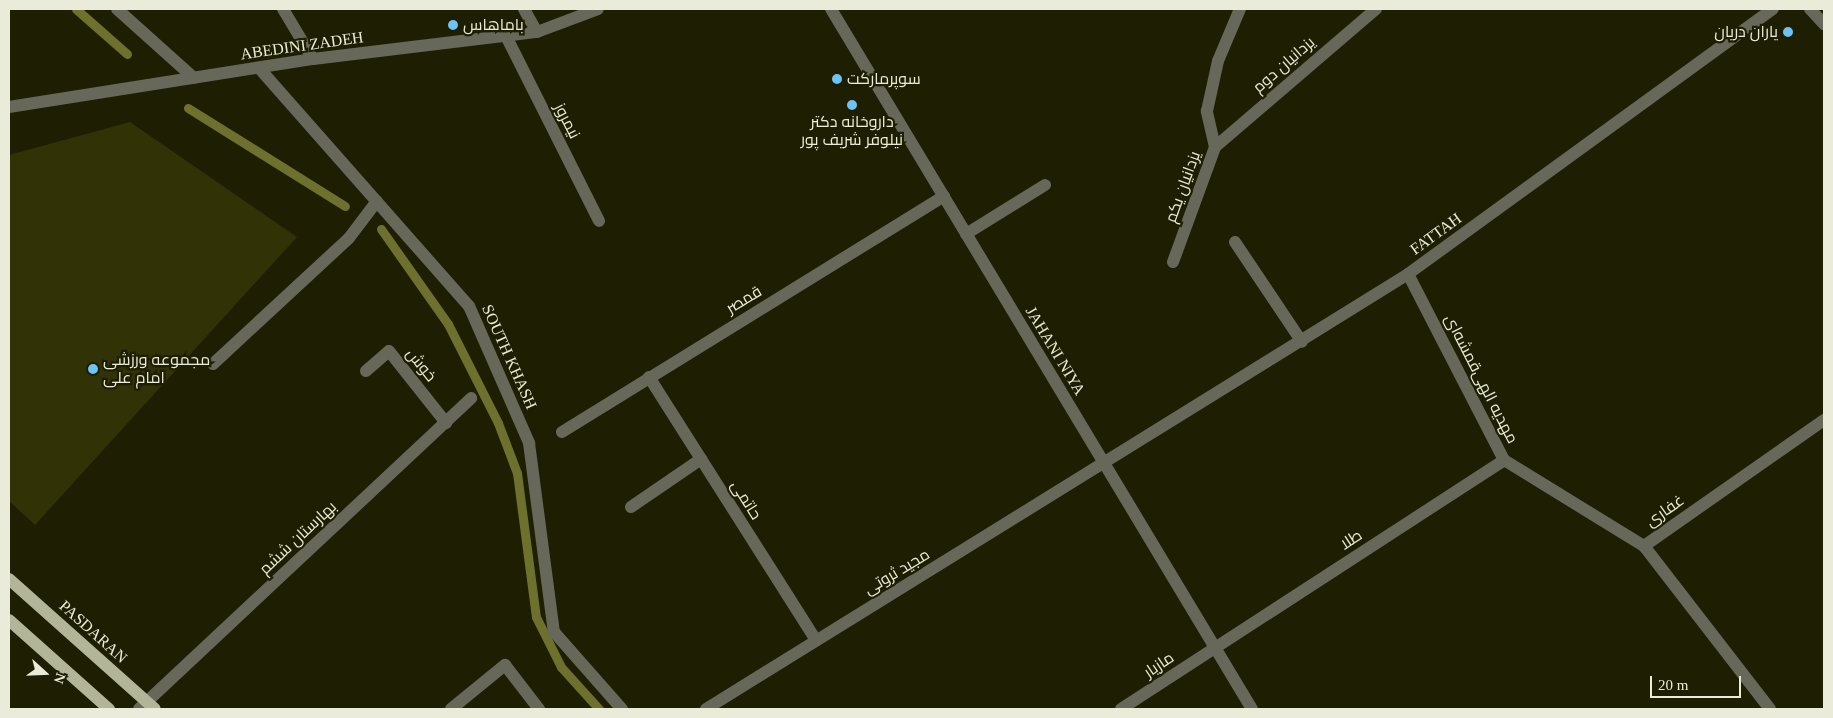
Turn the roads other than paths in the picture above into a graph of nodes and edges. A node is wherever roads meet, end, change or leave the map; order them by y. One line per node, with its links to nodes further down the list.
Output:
1 (117, 9): 15 (street)
2 (283, 9): 13 (street)
3 (524, 9): 11 (street)
4 (598, 9): 11 (street, ABEDINI ZADEH)
5 (831, 9): 19 (street, JAHANI NIYA)
6 (1240, 9): 17 (street, یزدانیان یکم)
7 (1376, 9): 17 (street, یزدانیان دوم)
8 (1773, 9): 25 (street, FATTAH)
9 (1810, 9): 10 (street)
10 (1824, 24)
11 (537, 32): 12 (street, ABEDINI ZADEH)
12 (506, 36): 13 (street, ABEDINI ZADEH); 21 (street, نیمروز)
13 (312, 59): 14 (street, ABEDINI ZADEH)
14 (259, 68): 15 (street, ABEDINI ZADEH); 20 (street, SOUTH KHASH)
15 (194, 78): 16 (street, ABEDINI ZADEH)
16 (9, 107)
17 (1214, 147): 24 (street, یزدانیان یکم)
18 (1045, 185): 22 (street)
19 (944, 196): 22 (street, JAHANI NIYA); 29 (street, قمصر)
20 (377, 201): 27 (street); 47 (street, SOUTH KHASH)
21 (599, 221)
22 (966, 234): 36 (street, JAHANI NIYA)
23 (1235, 242): 26 (street)
24 (1173, 262)
25 (1408, 274): 26 (street, FATTAH); 35 (street, مهدیه الهی‌قمشه‌ای)
26 (1302, 342): 36 (street, FATTAH)
27 (214, 364)
28 (366, 371): 32 (street, خوش)
29 (649, 377): 33 (street, قمصر); 34 (street, حاتمی)
30 (471, 398): 32 (street, بهارستان ششم)
31 (1824, 420): 38 (street, غفاری)
32 (446, 422): 43 (street, بهارستان ششم)
33 (562, 432)
34 (701, 459): 37 (street); 41 (street, حاتمی)
35 (1504, 460): 38 (street, مهدیه الهی‌قمشه‌ای); 42 (street, طلا)
36 (1106, 465): 41 (street, مجید ثروتی); 42 (street, JAHANI NIYA)
37 (631, 507)
38 (1644, 546): 51 (street, غفاری)
39 (9, 579): 43 (main road, PASDARAN)
40 (9, 620): 44 (main road)
41 (816, 640): 48 (street, مجید ثروتی)
42 (1215, 647): 49 (street, مازیار); 50 (street, JAHANI NIYA)
43 (147, 707)
44 (109, 709)
45 (451, 709): 46 (street)
46 (539, 709)
47 (622, 709)
48 (706, 709)
49 (1121, 709)
50 (1252, 709)
51 (1770, 709)

